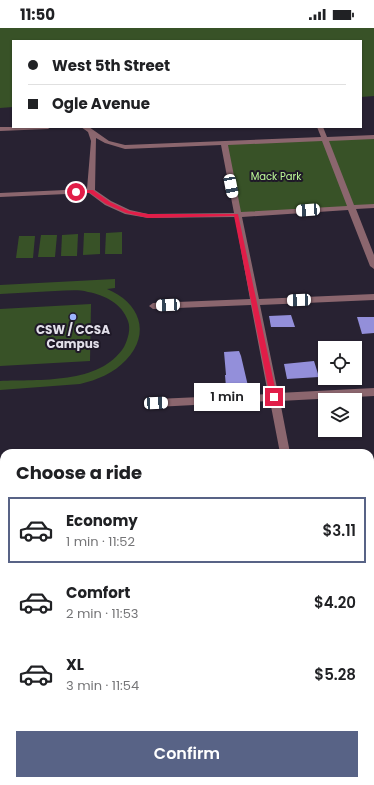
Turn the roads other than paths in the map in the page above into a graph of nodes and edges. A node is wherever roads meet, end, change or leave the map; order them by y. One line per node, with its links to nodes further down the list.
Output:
1 (24, 128): 4 (street)
2 (86, 128): 5 (street)
3 (320, 128): 7 (street)
4 (0, 129)
5 (91, 131): 9 (street); 10 (street)
6 (374, 137): 7 (street)
7 (324, 139): 8 (street); 14 (street)
8 (224, 143): 9 (street); 15 (street)
9 (125, 147): 10 (street)
10 (99, 150): 11 (street)
11 (91, 191): 12 (street); 15 (street)
12 (0, 195)
13 (374, 206): 14 (street)
14 (351, 207): 15 (street); 16 (street)
15 (237, 215): 18 (street)
16 (374, 266)
17 (374, 297): 18 (street)
18 (254, 301): 19 (street); 21 (street)
19 (153, 306)
20 (374, 392): 21 (street)
21 (274, 397): 22 (street); 23 (street)
22 (156, 403)
23 (284, 449)

